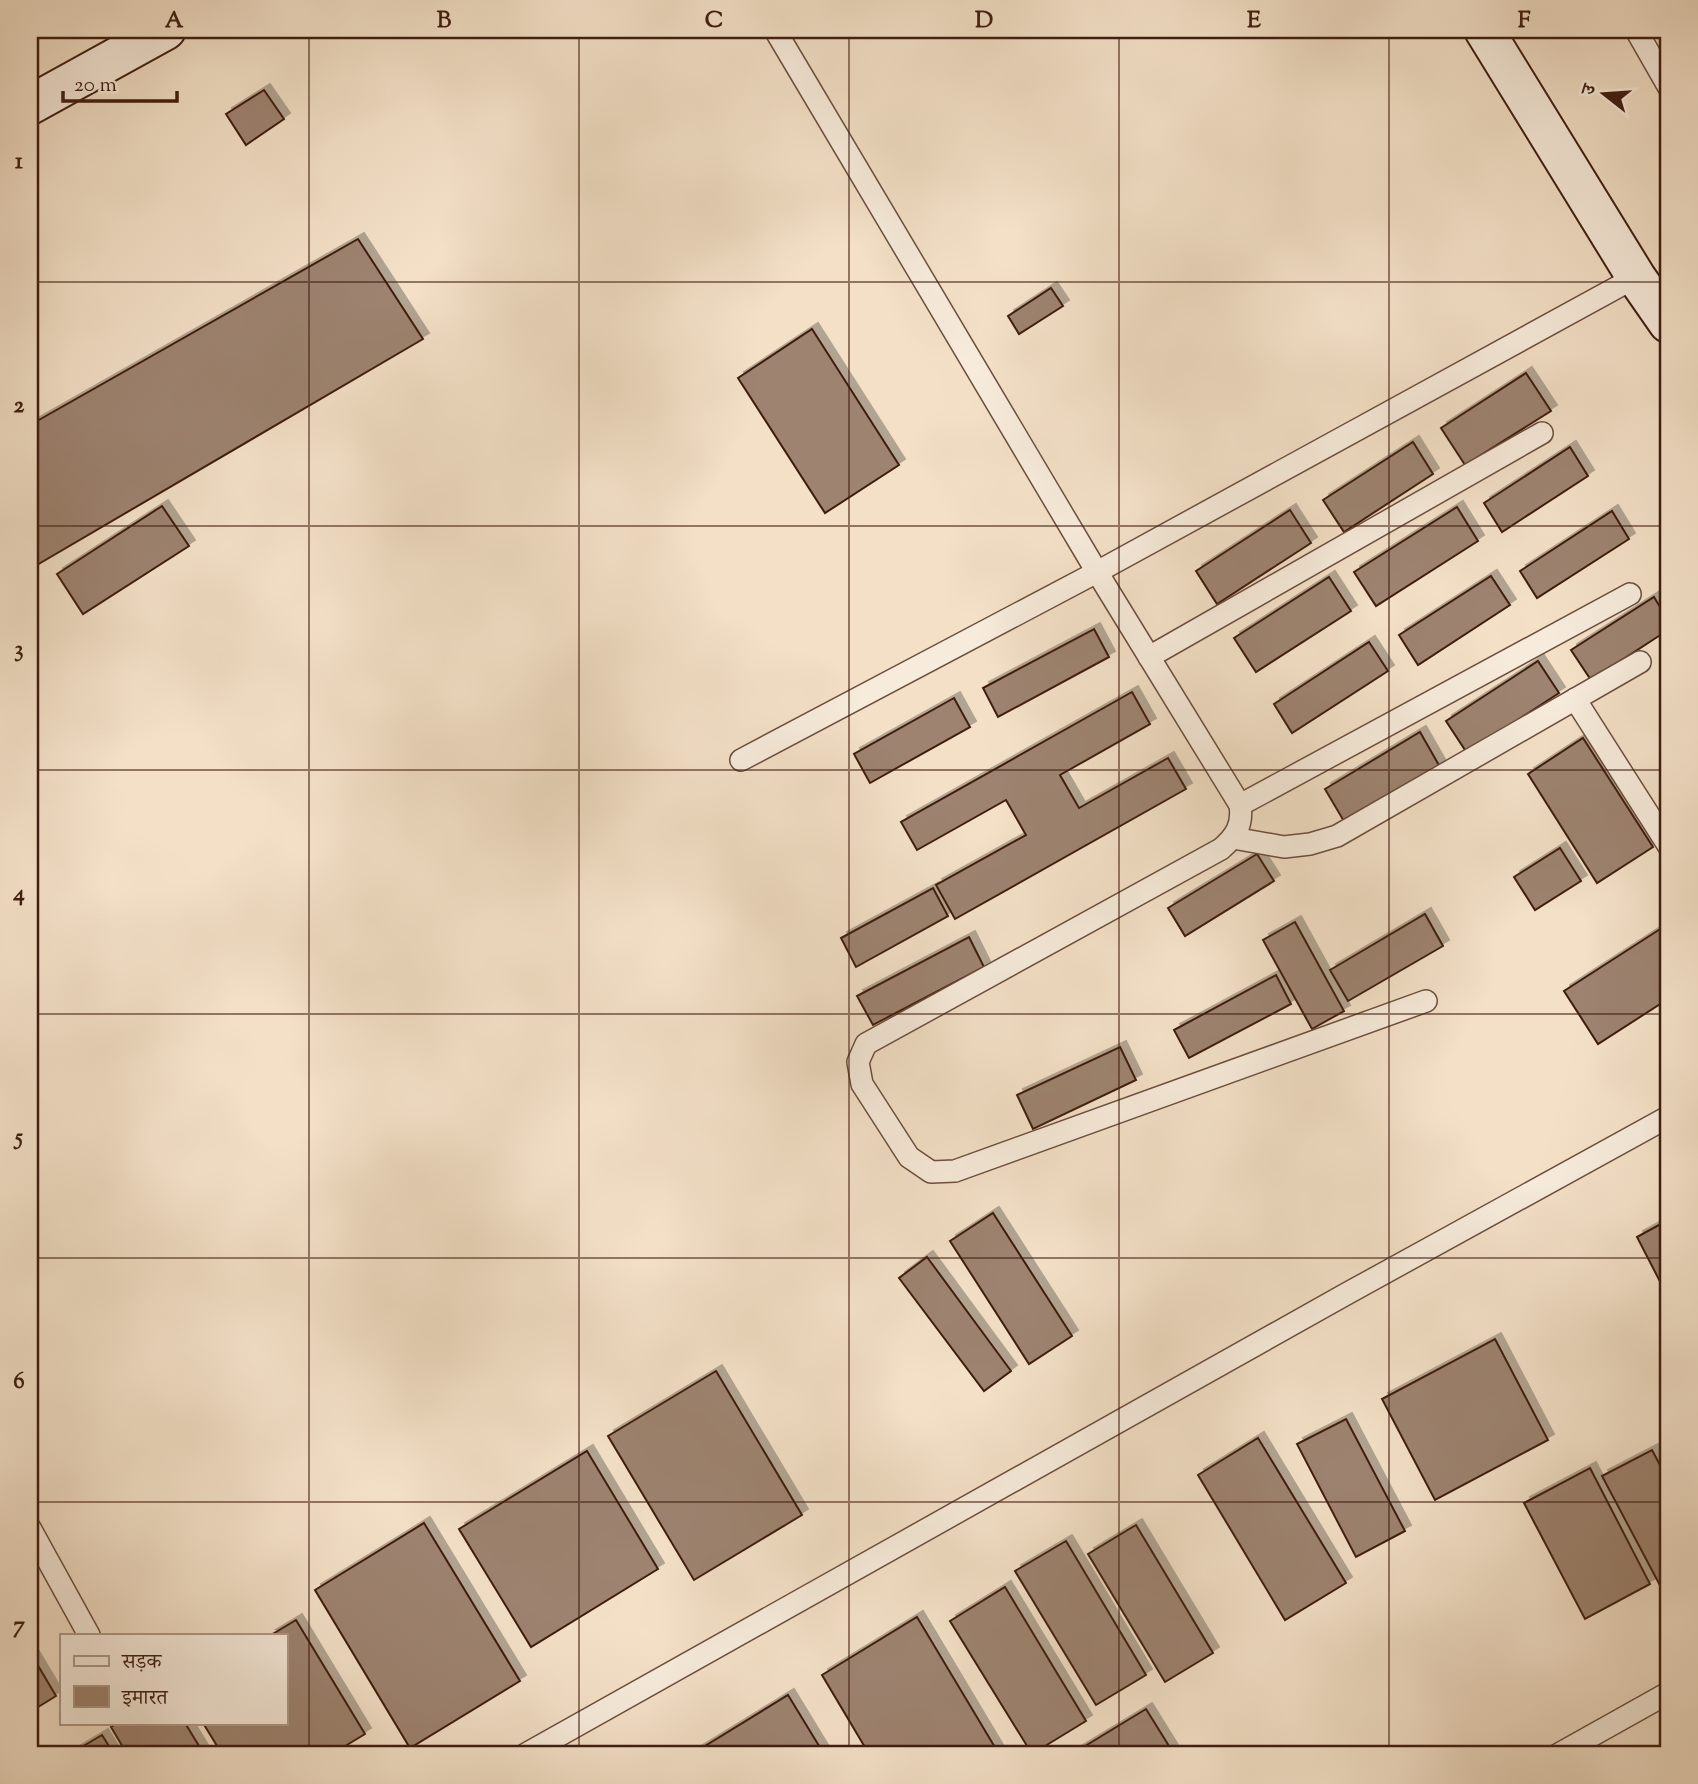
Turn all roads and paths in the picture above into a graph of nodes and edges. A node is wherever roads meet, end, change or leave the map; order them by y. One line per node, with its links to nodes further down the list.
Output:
1 (166, 30): 6 (main road)
2 (775, 30): 10 (lane)
3 (1484, 30): 7 (main road)
4 (1636, 30): 5 (lane)
5 (1668, 86)
6 (30, 105)
7 (1636, 277): 8 (main road); 10 (lane)
8 (1668, 323)
9 (1542, 433): 12 (lane)
10 (1097, 572): 12 (lane); 15 (lane)
11 (1630, 594): 16 (lane)
12 (1149, 657): 16 (lane)
13 (1640, 662): 14 (lane)
14 (1575, 699): 17 (lane); 18 (lane)
15 (741, 760)
16 (1240, 805): 17 (lane)
17 (1233, 838): 19 (lane)
18 (1668, 845)
19 (1426, 1001)
20 (1668, 1117): 24 (lane)
21 (30, 1528): 22 (lane)
22 (88, 1634)
23 (1668, 1693): 25 (lane)
24 (526, 1754)
25 (1559, 1754)

